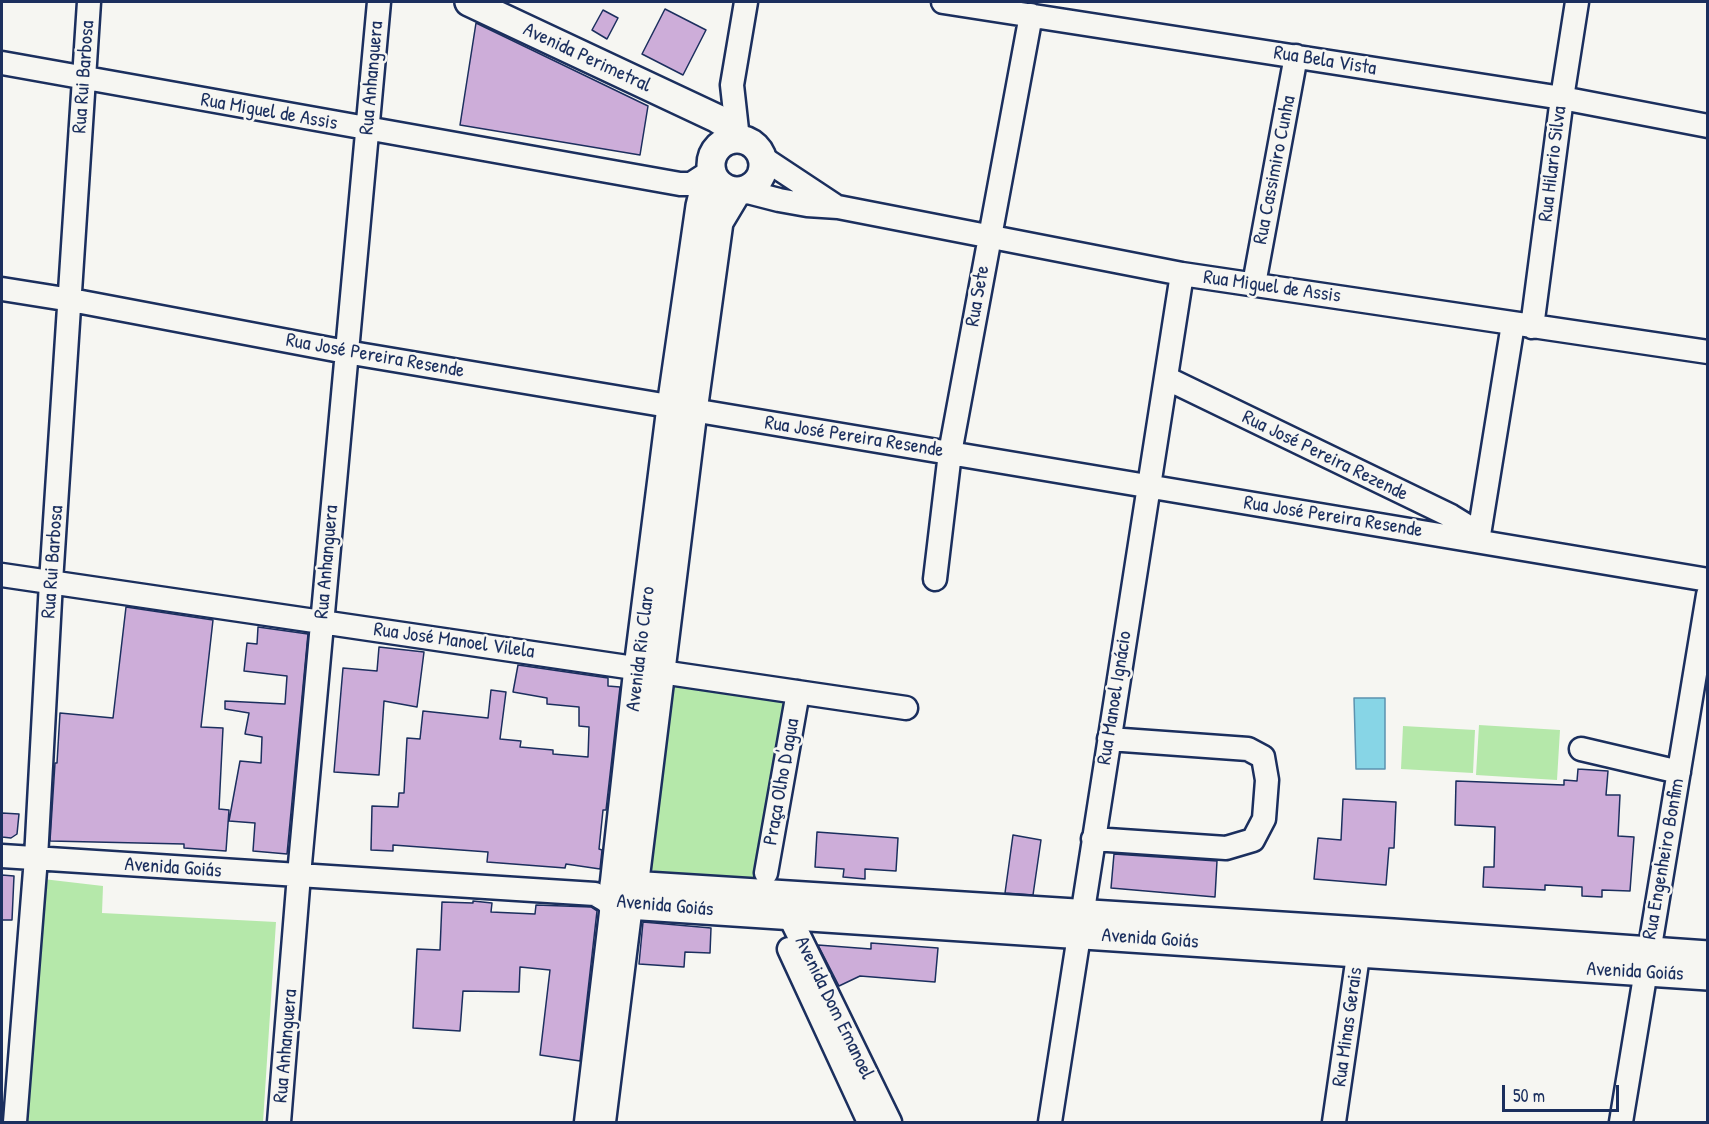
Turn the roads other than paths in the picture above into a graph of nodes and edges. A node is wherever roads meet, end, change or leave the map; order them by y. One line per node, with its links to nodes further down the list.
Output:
1 (89, 2): 10 (street, Rua Rui Barbosa)
2 (379, 2): 13 (street, Rua Anhanguera)
3 (469, 2): 14 (main road, Avenida Perimetral)
4 (746, 2): 14 (street)
5 (943, 2): 7 (street, Rua Bela Vista)
6 (1578, 2): 11 (street, Rua Hilario Silva)
7 (1031, 15): 8 (street, Rua Bela Vista); 18 (street, Rua Sete)
8 (1296, 56): 11 (street, Rua Bela Vista); 20 (street, Rua Cassimiro Cunha)
9 (2, 63): 10 (street, Rua Miguel de Assis)
10 (84, 79): 13 (street, Rua Miguel de Assis); 22 (street, Rua Rui Barbosa)
11 (1562, 98): 12 (street, Rua Bela Vista); 23 (street, Rua Hilario Silva)
12 (1707, 126)
13 (368, 130): 16 (street, Rua Miguel de Assis); 24 (street, Rua Anhanguera)
14 (730, 141): 15 (main road); 16 (main road)
15 (763, 158): 16 (main road); 17 (street, Rua Miguel de Assis)
16 (727, 184): 17 (street, Rua Miguel de Assis); 27 (main road, Avenida Rio Claro)
17 (838, 207): 18 (street, Rua Miguel de Assis)
18 (989, 236): 19 (street, Rua Miguel de Assis); 28 (street, Rua Sete)
19 (1182, 274): 20 (street, Rua Miguel de Assis); 26 (street, Rua Manoel Ignácio)
20 (1254, 284): 23 (street, Rua Miguel de Assis)
21 (2, 289): 22 (street, Rua José Pereira Resende)
22 (71, 300): 24 (street, Rua José Pereira Resende); 34 (street, Rua Rui Barbosa)
23 (1523, 325): 25 (street, Rua Miguel de Assis); 30 (street, Rua Hilario Silva)
24 (346, 352): 27 (street, Rua José Pereira Resende); 36 (street, Rua Anhanguera)
25 (1707, 352)
26 (1166, 378): 29 (street, Rua Manoel Ignácio); 30 (street, Rua José Pereira Rezende)
27 (682, 409): 28 (street, Rua José Pereira Resende); 37 (main road, Avenida Rio Claro)
28 (950, 453): 29 (street, Rua José Pereira Resende); 32 (street, Rua Sete)
29 (1149, 486): 30 (street, Rua José Pereira Resende); 40 (street, Rua Manoel Ignácio)
30 (1478, 541): 33 (street, Rua José Pereira Resende)
31 (2, 575): 34 (street, Rua José Manoel Vilela)
32 (935, 579)
33 (1707, 580)
34 (51, 582): 36 (street, Rua José Manoel Vilela); 45 (street, Rua Rui Barbosa)
35 (1707, 595): 42 (street, Rua Engenheiro Bonfim)
36 (322, 622): 37 (street, Rua José Manoel Vilela); 46 (street, Rua Anhanguera)
37 (649, 670): 38 (street, Rua José Manoel Vilela); 47 (main road, Avenida Rio Claro)
38 (798, 692): 39 (street, Rua José Manoel Vilela); 48 (street, Praça Olho D'agua)
39 (906, 708)
40 (1109, 739): 43 (street, Rua Manoel Ignácio); 43 (street)
41 (1581, 749): 42 (street)
42 (1679, 772): 52 (street, Rua Engenheiro Bonfim)
43 (1093, 839): 49 (street, Rua Manoel Ignácio)
44 (2, 856): 45 (street, Avenida Goiás)
45 (36, 858): 46 (street, Avenida Goiás); 55 (street, Rua Rui Barbosa)
46 (299, 875): 47 (street, Avenida Goiás); 56 (street, Rua Anhanguera)
47 (617, 894): 48 (main road, Avenida Goiás); 54 (street, Avenida Rio Claro)
48 (774, 898): 49 (main road, Avenida Goiás); 59 (street, Avenida Dom Emanoel); 60 (street, Avenida Dom Emanoel)
49 (1079, 924): 50 (main road, Avenida Goiás); 61 (street, Rua Manoel Ignácio)
50 (1360, 943): 52 (main road, Avenida Goiás); 62 (street, Rua Minas Gerais)
51 (1707, 955): 52 (main road, Avenida Goiás)
52 (1646, 962): 53 (main road, Avenida Goiás); 63 (street, Rua Engenheiro Bonfim)
53 (1707, 976)
54 (610, 1003): 57 (street, Avenida Rio Claro); 58 (street, Avenida Rio Claro)
55 (15, 1122)
56 (279, 1122)
57 (585, 1122)
58 (604, 1122)
59 (869, 1122)
60 (890, 1122)
61 (1050, 1122)
62 (1334, 1122)
63 (1621, 1122)

